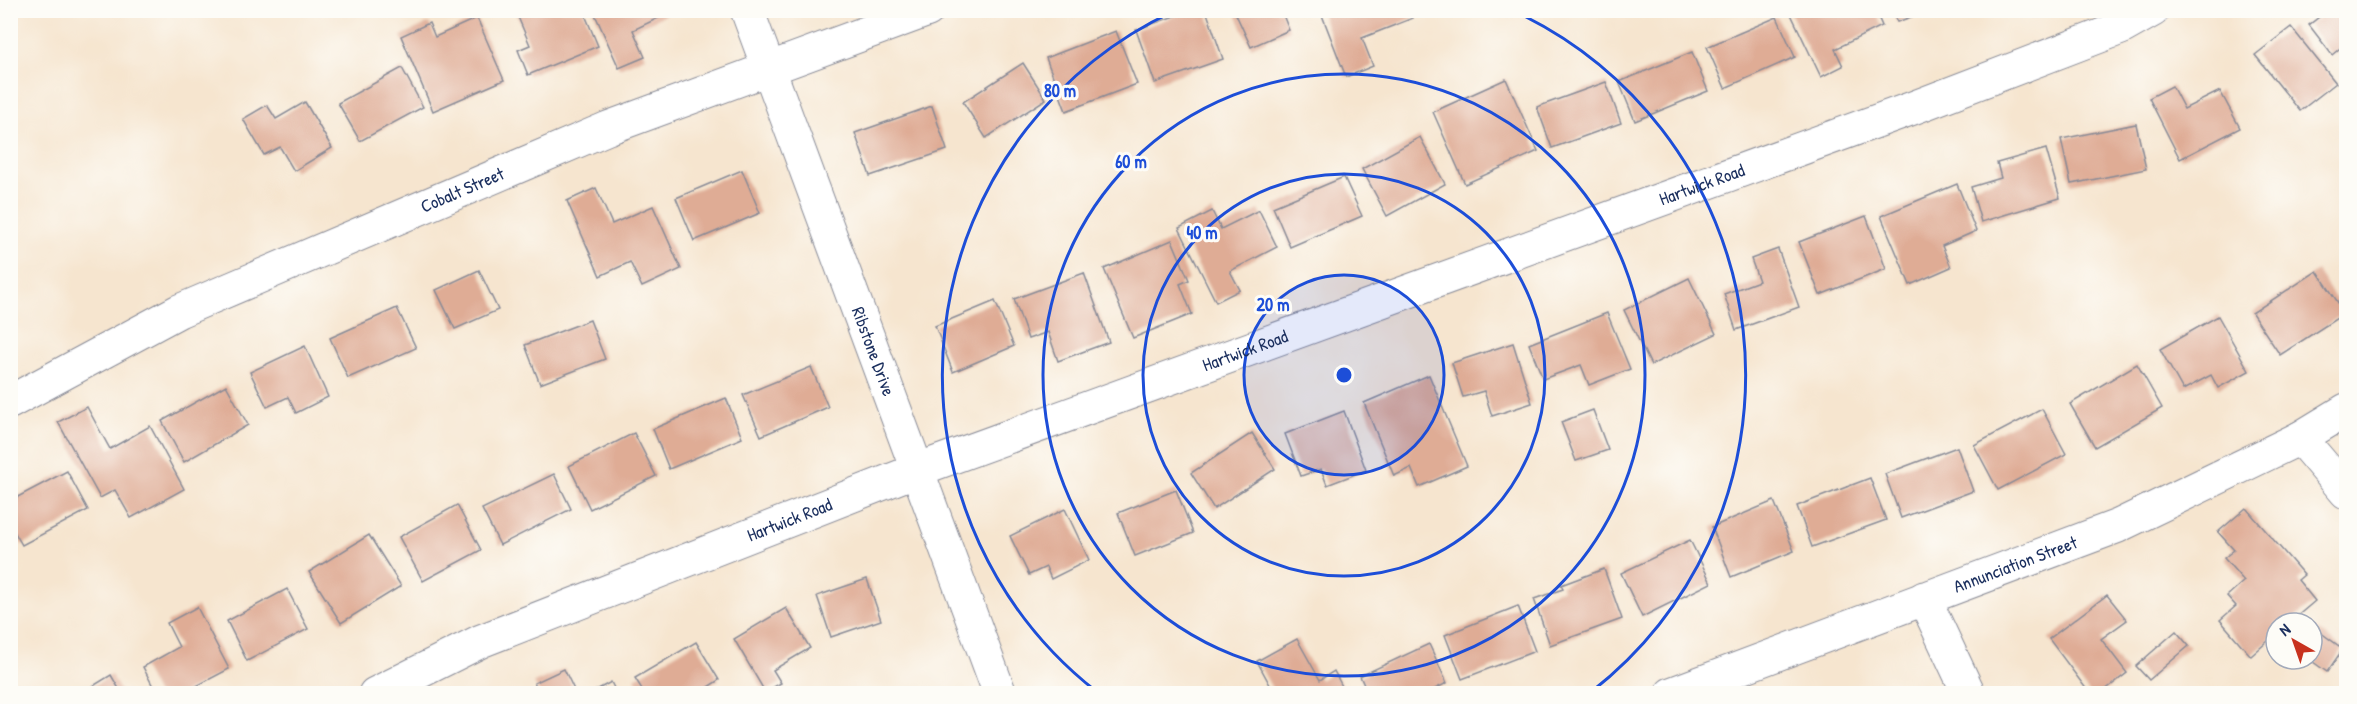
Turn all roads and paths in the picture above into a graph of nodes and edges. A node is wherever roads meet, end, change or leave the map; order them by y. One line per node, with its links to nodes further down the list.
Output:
1 (747, 10): 4 (street, Ribstone Drive)
2 (928, 10): 4 (street, Cobalt Street)
3 (2154, 10): 8 (street, Hartwick Road)
4 (768, 69): 5 (street, Cobalt Street); 8 (street, Ribstone Drive)
5 (10, 402)
6 (2346, 410): 7 (street, Annunciation Street)
7 (2300, 438): 9 (street); 10 (street, Annunciation Street)
8 (917, 470): 11 (street, Hartwick Road); 12 (street, Ribstone Drive)
9 (2346, 492)
10 (1924, 598): 13 (street, Annunciation Street); 14 (street)
11 (375, 693)
12 (1000, 693)
13 (1671, 693)
14 (1969, 693)

